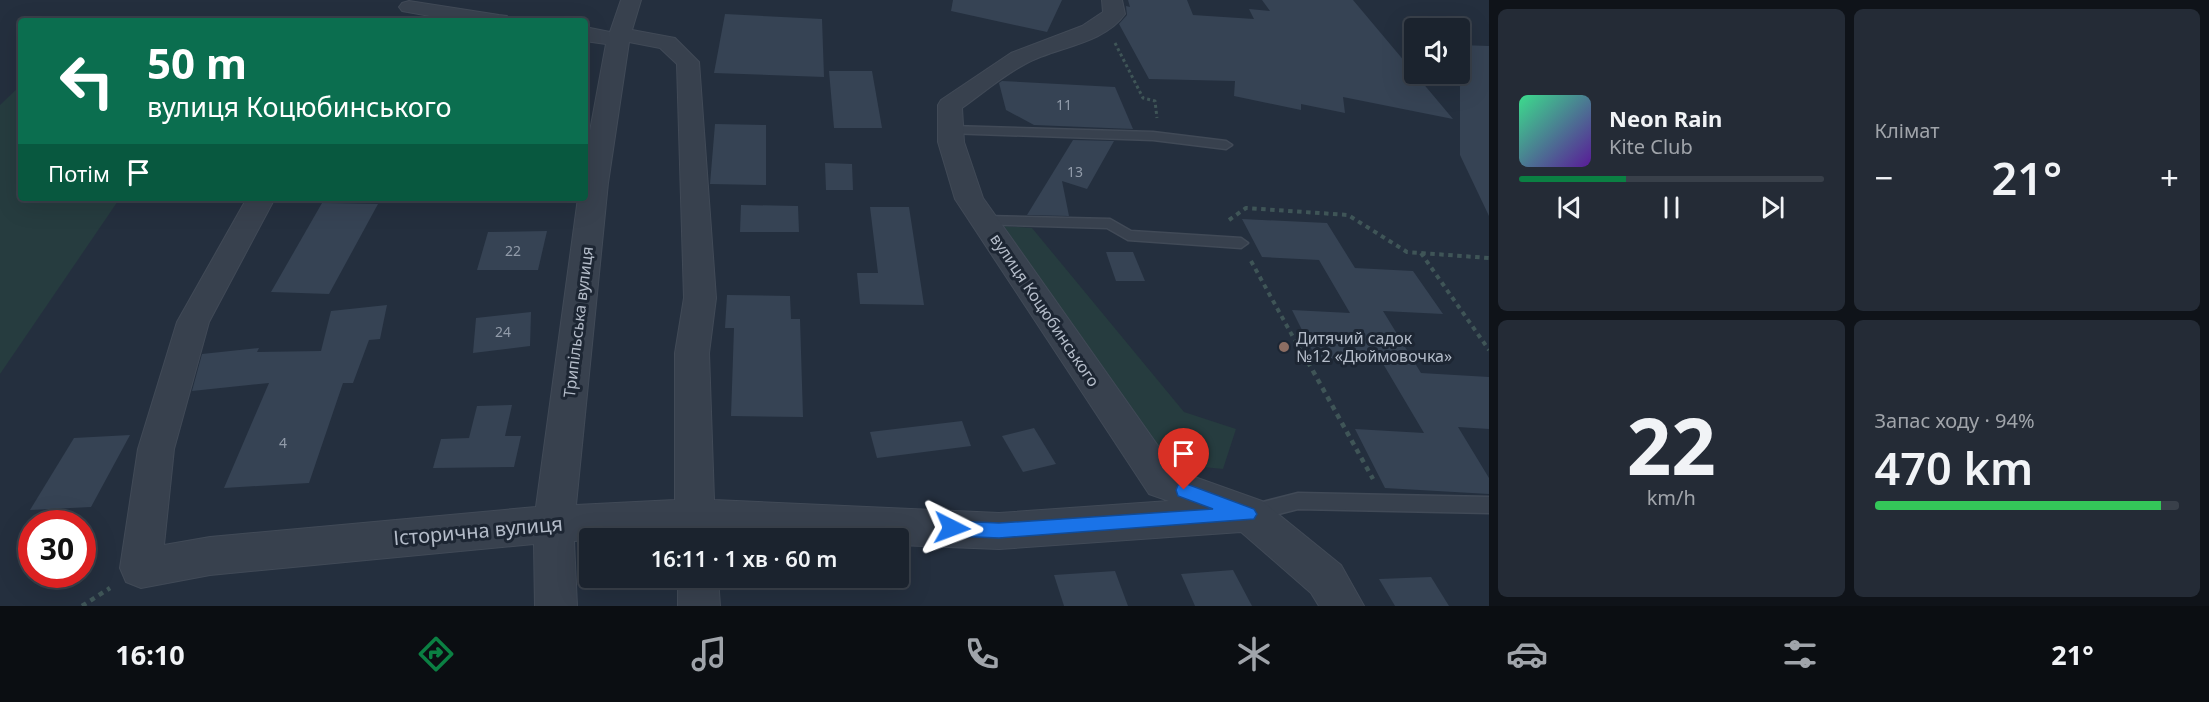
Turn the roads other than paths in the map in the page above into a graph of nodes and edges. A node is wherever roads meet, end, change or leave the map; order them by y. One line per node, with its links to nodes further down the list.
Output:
1 (632, 0): 6 (street, Трипільська вулиця)
2 (1112, 0): 7 (street, вулиця Коцюбинського)
3 (409, 7): 4 (street)
4 (480, 18)
5 (588, 34): 6 (street)
6 (619, 37): 14 (street, Трипільська вулиця); 15 (street)
7 (951, 130): 8 (lane); 10 (street, вулиця Коцюбинського)
8 (1226, 145)
9 (259, 201): 14 (street, Історична вулиця)
10 (984, 221): 11 (lane); 13 (street, вулиця Коцюбинського)
11 (1241, 243)
12 (1489, 505): 13 (lane)
13 (1248, 514): 16 (street, Історична вулиця); 20 (street, вулиця Коцюбинського)
14 (554, 524): 15 (street, Історична вулиця); 18 (street, Трипільська вулиця)
15 (694, 528)
16 (909, 530)
17 (698, 588): 19 (street)
18 (556, 606)
19 (699, 606)
20 (1343, 606)

